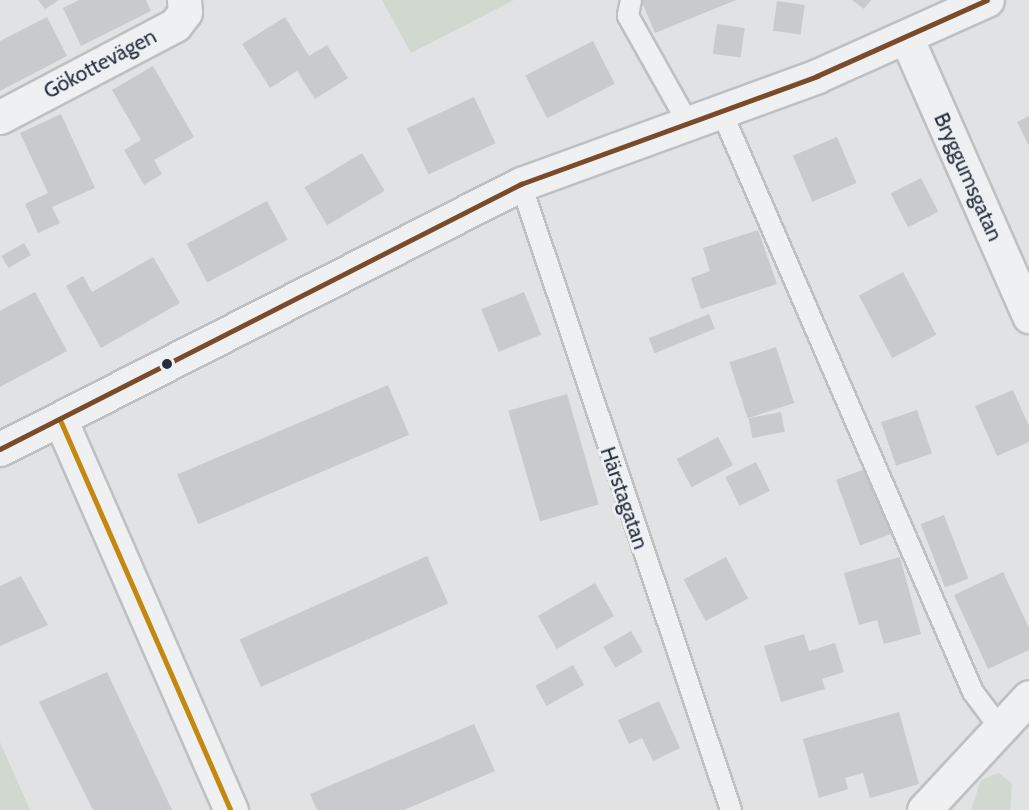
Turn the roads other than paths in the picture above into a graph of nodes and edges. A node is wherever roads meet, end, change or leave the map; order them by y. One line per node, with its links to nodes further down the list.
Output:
1 (184, 0): 6 (street, Gökottevägen)
2 (631, 0): 7 (lane)
3 (987, 0): 4 (street)
4 (907, 39): 5 (street); 9 (street, Bryggumsgatan)
5 (720, 108): 7 (street); 13 (lane)
6 (0, 117)
7 (687, 121): 8 (street)
8 (521, 184): 10 (street); 15 (lane, Härstagatan)
9 (1029, 316)
10 (60, 419): 11 (street); 14 (street)
11 (0, 449)
12 (1029, 697): 13 (street)
13 (1000, 728): 16 (street)
14 (231, 810)
15 (731, 810)
16 (924, 810)

